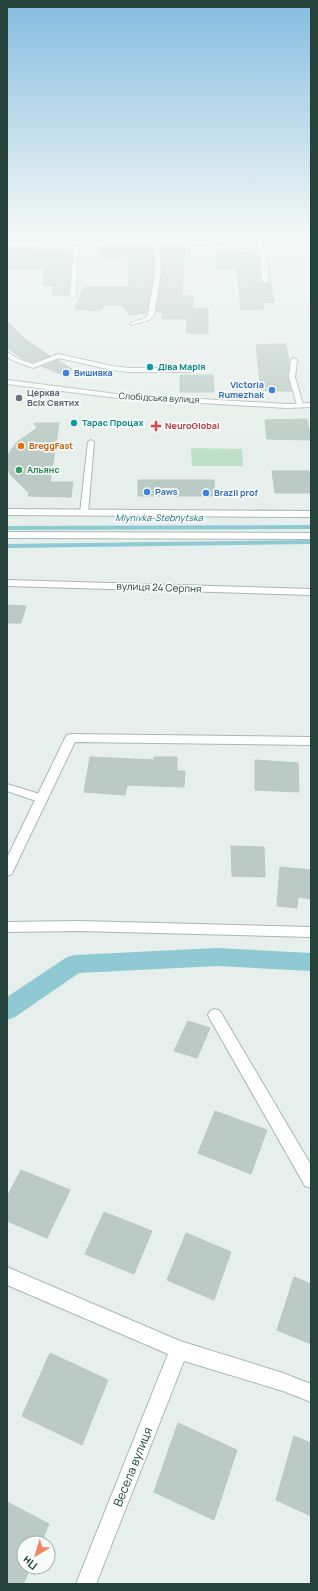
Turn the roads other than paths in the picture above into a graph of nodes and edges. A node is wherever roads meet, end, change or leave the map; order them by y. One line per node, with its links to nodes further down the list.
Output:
1 (152, 308): 2 (lane)
2 (133, 324)
3 (7, 354): 5 (lane)
4 (294, 360): 7 (lane)
5 (192, 370)
6 (7, 382): 7 (street, Слобідська вулиця)
7 (300, 405): 8 (street, Слобідська вулиця)
8 (311, 405)
9 (91, 442): 11 (lane)
10 (7, 512): 11 (street)
11 (84, 513): 12 (street)
12 (311, 514)
13 (7, 535): 14 (street)
14 (311, 536)
15 (7, 583): 16 (street, вулиця 24 Серпня)
16 (311, 592)
17 (311, 741): 19 (street)
18 (7, 787): 19 (lane)
19 (42, 798): 20 (street)
20 (7, 871)
21 (7, 927): 22 (street)
22 (311, 932)
23 (215, 1015): 24 (street)
24 (311, 1180)
25 (7, 1276): 26 (street)
26 (179, 1350): 27 (street); 28 (street, Весела вулиця)
27 (311, 1393)
28 (86, 1584)

